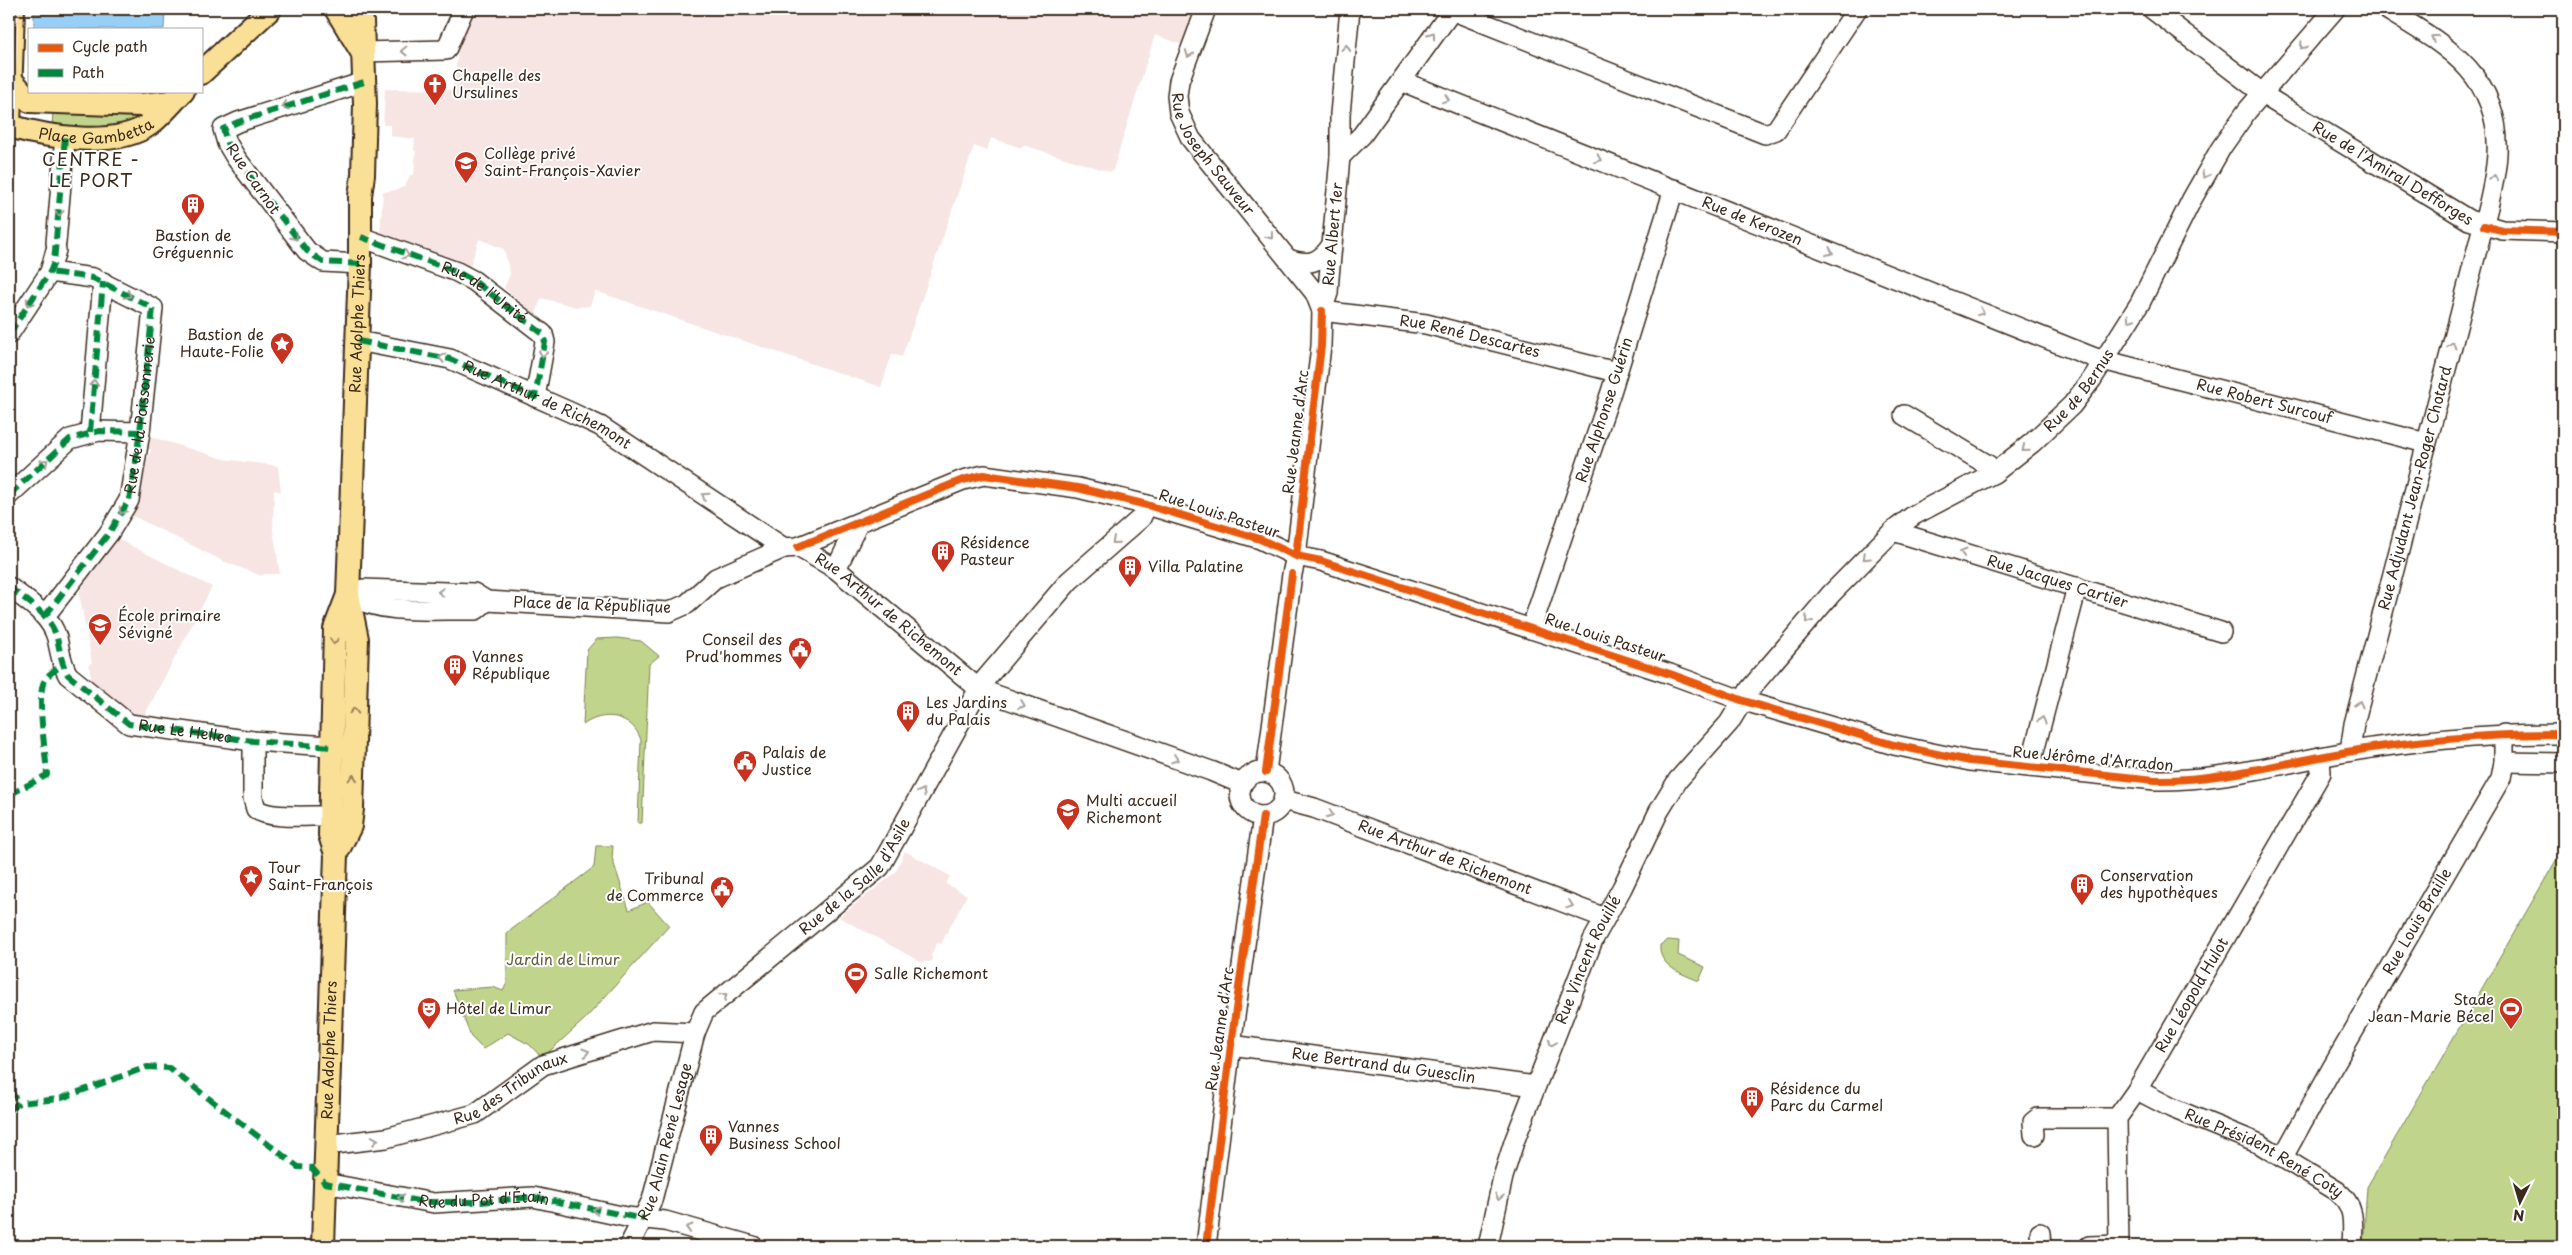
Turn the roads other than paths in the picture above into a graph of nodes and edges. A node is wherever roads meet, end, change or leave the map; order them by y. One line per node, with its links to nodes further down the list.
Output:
1 (13, 9): 15 (main road)
2 (270, 9): 14 (main road)
3 (336, 9): 13 (main road)
4 (358, 9): 13 (main road, Rue Adolphe Thiers)
5 (464, 9): 13 (street, one-way to 13)
6 (1206, 9): 29 (street, Rue Joseph Sauveur, one-way to 29)
7 (1350, 9): 23 (street, Rue Albert 1er, one-way to 7)
8 (1452, 9): 9 (street); 16 (street, one-way to 8)
9 (1857, 9)
10 (2152, 9): 18 (street, Rue de l'Amiral Defforges)
11 (2335, 9): 18 (street, Rue de Bernus, one-way to 18)
12 (2386, 9): 25 (street, Rue Adjudant Jean-Roger Chotard, one-way to 12)
13 (362, 52): 17 (main road, Rue Adolphe Thiers)
14 (202, 72)
15 (10, 79): 20 (main road); 21 (main road)
16 (1401, 81): 23 (street); 24 (street, Rue de Kerozen, one-way to 24)
17 (364, 82): 27 (main road, Rue Adolphe Thiers); 30 (street, Rue Carnot, one-way to 30)
18 (2262, 93): 25 (street, Rue de l'Amiral Defforges); 36 (street, Rue de Bernus, one-way to 36)
19 (178, 96): 20 (main road, Place Gambetta); 22 (main road, Place Gambetta)
20 (30, 101): 21 (main road, Place Gambetta)
21 (9, 126): 22 (main road, Place Gambetta)
22 (65, 137): 31 (street, one-way to 31)
23 (1340, 157): 28 (street, Rue Albert 1er)
24 (1674, 189): 36 (street, Rue de Kerozen, one-way to 36); 37 (street, Rue Alphonse Guérin)
25 (2484, 226): 26 (street, Rue de l'Amiral Defforges); 42 (street, Rue Adjudant Jean-Roger Chotard, one-way to 25)
26 (2563, 232)
27 (361, 237): 30 (main road, Rue Adolphe Thiers); 38 (street, Rue de l'Unité, one-way to 38)
28 (1331, 246): 29 (street); 33 (street, Rue Albert 1er)
29 (1288, 259): 33 (street, Rue Joseph Sauveur)
30 (360, 264): 35 (main road, Rue Adolphe Thiers)
31 (50, 272): 32 (street); 34 (street, one-way to 34)
32 (103, 282): 40 (street, one-way to 32); 41 (street, Rue de la Poissonnerie, one-way to 41)
33 (1322, 311): 37 (street, Rue René Descartes); 49 (street, Rue Jeanne d'Arc)
34 (9, 334)
35 (358, 341): 38 (street, Rue Arthur de Richemont, one-way to 35); 53 (main road, Rue Adolphe Thiers)
36 (2103, 361): 42 (street, Rue Robert Surcouf); 43 (street, Rue de Bernus, one-way to 43)
37 (1616, 372): 55 (street, Rue Alphonse Guérin)
38 (535, 398): 48 (street, Rue Arthur de Richemont, one-way to 38)
39 (1904, 415): 43 (street)
40 (90, 432): 41 (street); 44 (street, one-way to 40)
41 (140, 432): 54 (street, Rue de la Poissonnerie, one-way to 54)
42 (2426, 443): 63 (street, Rue Adjudant Jean-Roger Chotard, one-way to 42)
43 (1994, 473): 47 (street, Rue de Bernus)
44 (9, 495)
45 (1147, 505): 46 (street, Rue Louis Pasteur); 49 (street, Rue Louis Pasteur); 57 (street, Rue de la Salle d'Asile, one-way to 57)
46 (858, 524): 48 (street, Rue Louis Pasteur); 50 (street)
47 (1893, 530): 51 (street, Rue Jacques Cartier, one-way to 47); 58 (street, Rue de Bernus, one-way to 58)
48 (791, 548): 50 (street, Rue Arthur de Richemont); 53 (street, Place de la République)
49 (1296, 556): 55 (street, Rue Louis Pasteur); 68 (street, Rue Jeanne d'Arc)
50 (836, 569): 57 (street, Rue Arthur de Richemont)
51 (2077, 586): 56 (street, Rue Jacques Cartier); 67 (street, one-way to 51)
52 (9, 587): 54 (street)
53 (348, 595): 62 (main road, Rue Adolphe Thiers)
54 (45, 616): 61 (street, Rue Le Hellec)
55 (1531, 629): 58 (street, Rue Louis Pasteur)
56 (2222, 632)
57 (978, 689): 69 (street, Rue Arthur de Richemont, one-way to 69); 75 (street, Rue de la Salle d'Asile, one-way to 57)
58 (1744, 701): 67 (street, Rue Jérôme d'Arradon); 74 (street, Rue Vincent Rouillé)
59 (2504, 734): 60 (street, Rue Jérôme d'Arradon); 63 (street, Rue Jérôme d'Arradon); 65 (street, Rue Louis Braille)
60 (2563, 734)
61 (253, 741): 62 (street, Rue Le Hellec); 71 (street)
62 (341, 747): 71 (main road, Rue Adolphe Thiers); 73 (main road, Rue Adolphe Thiers, one-way to 62)
63 (2350, 751): 64 (street, Rue Jérôme d'Arradon)
64 (2320, 757): 67 (street, Rue Jérôme d'Arradon); 78 (street, Rue Léopold Hulot)
65 (2504, 762): 66 (street); 82 (street, Rue Louis Braille)
66 (2563, 763)
67 (2030, 767)
68 (1266, 772): 69 (street); 70 (street)
69 (1242, 784): 72 (street)
70 (1284, 800): 72 (street); 74 (street, Rue Arthur de Richemont, one-way to 74)
71 (330, 816): 73 (main road, Rue Adolphe Thiers)
72 (1264, 816): 76 (street, Rue Jeanne d'Arc)
73 (336, 854): 81 (main road, Rue Adolphe Thiers)
74 (1604, 918): 77 (street, Rue Vincent Rouillé, one-way to 77)
75 (695, 1033): 81 (street, Rue des Tribunaux, one-way to 75); 84 (street, Rue Alain René Lesage)
76 (1231, 1045): 77 (street, Rue Bertrand du Guesclin); 88 (street, Rue Jeanne d'Arc)
77 (1535, 1086): 89 (street, Rue Vincent Rouillé, one-way to 89)
78 (2137, 1090): 79 (street, Rue Léopold Hulot); 82 (street, Rue Président René Coty)
79 (2117, 1118): 80 (street); 91 (street)
80 (2034, 1135)
81 (326, 1145): 83 (main road, Rue Adolphe Thiers)
82 (2283, 1157): 92 (street, Rue Président René Coty)
83 (326, 1183): 84 (street, Rue du Pot d'Étain, one-way to 83); 85 (main road, Rue Adolphe Thiers)
84 (644, 1219): 86 (street, Rue Alain René Lesage); 87 (street, Rue du Pot d'Étain, one-way to 84)
85 (323, 1246)
86 (629, 1246)
87 (753, 1246)
88 (1206, 1246)
89 (1488, 1246)
90 (2089, 1246): 91 (street)
91 (2119, 1246)
92 (2352, 1246)

